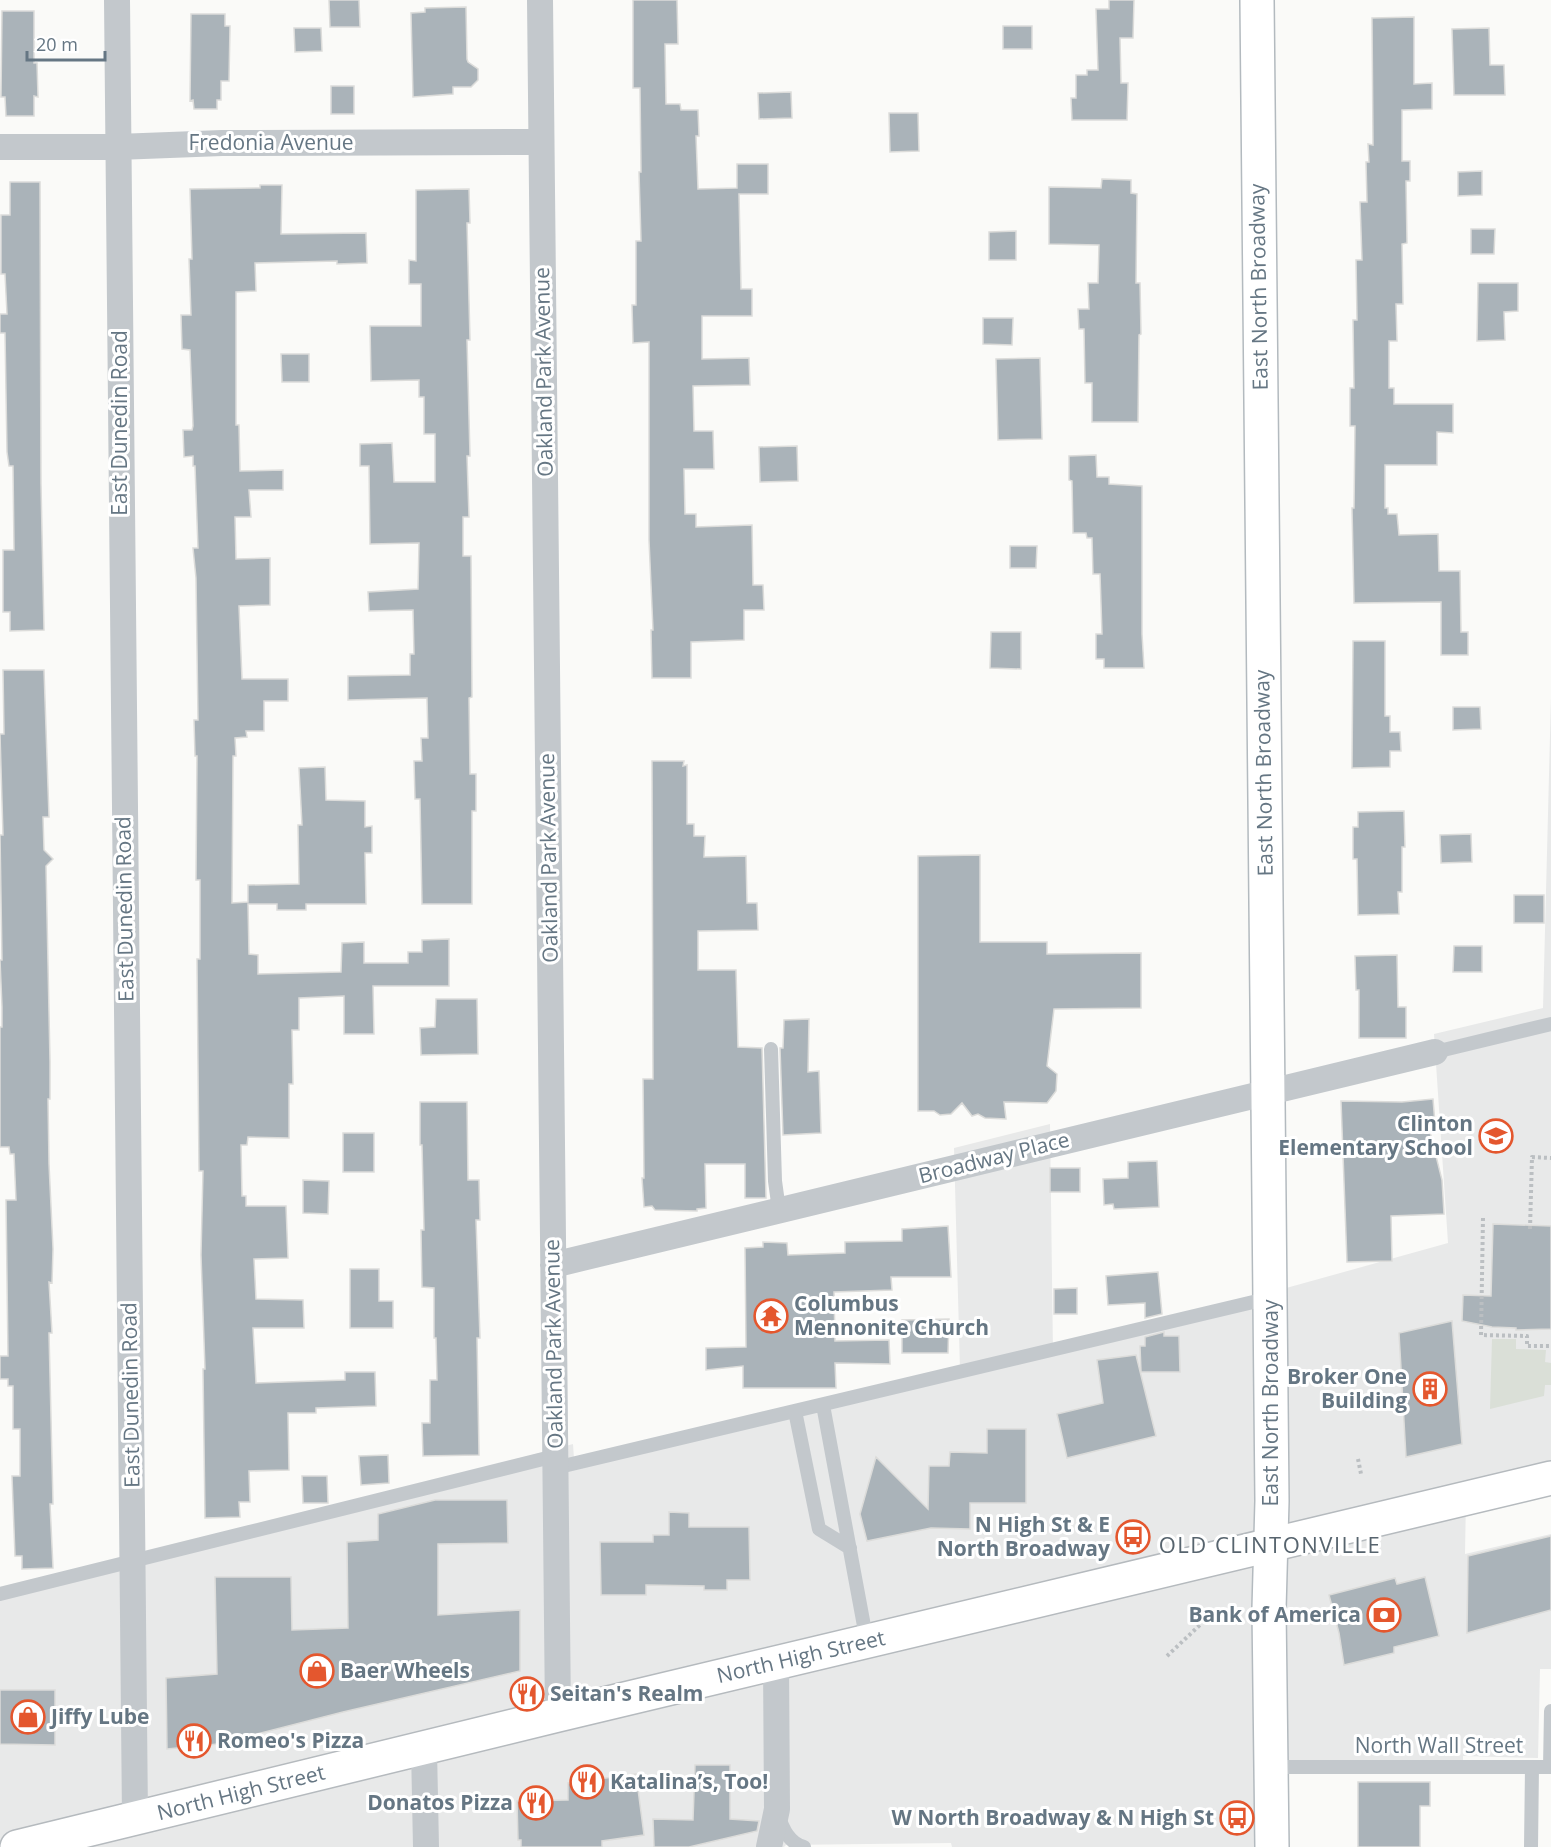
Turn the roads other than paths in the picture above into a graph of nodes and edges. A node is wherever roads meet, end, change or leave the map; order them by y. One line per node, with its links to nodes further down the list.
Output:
1 (117, 0): 6 (street, East Dunedin Road)
2 (540, 0): 4 (street, Oakland Park Avenue)
3 (1257, 0): 10 (main road, East North Broadway)
4 (541, 142): 6 (street, Fredonia Avenue); 12 (street, Oakland Park Avenue)
5 (0, 147): 6 (street, Fredonia Avenue)
6 (117, 147): 20 (street, East Dunedin Road)
7 (1551, 1024): 9 (lane)
8 (771, 1048): 11 (lane)
9 (1435, 1052): 10 (street, Broadway Place)
10 (1268, 1092): 11 (street, Broadway Place); 13 (main road, East North Broadway)
11 (779, 1210): 12 (street, Broadway Place)
12 (553, 1265): 16 (street, Oakland Park Avenue)
13 (1270, 1298): 14 (lane); 18 (main road, East North Broadway)
14 (823, 1405): 15 (lane); 19 (lane)
15 (795, 1411): 16 (lane); 19 (lane)
16 (555, 1462): 20 (lane); 25 (street, Oakland Park Avenue)
17 (1551, 1478): 18 (main road, North High Street)
18 (1270, 1546): 22 (main road, North High Street); 27 (main road, East North Broadway)
19 (850, 1548): 22 (lane)
20 (133, 1561): 21 (lane); 30 (street, East Dunedin Road)
21 (0, 1594)
22 (867, 1642): 23 (main road, North High Street)
23 (776, 1663): 25 (main road, North High Street); 29 (street)
24 (1551, 1711): 28 (lane, North Wall Street)
25 (558, 1715): 26 (main road, North High Street)
26 (424, 1749): 30 (main road, North High Street); 33 (street)
27 (1271, 1767): 28 (lane, North Wall Street); 36 (main road, East North Broadway)
28 (1532, 1767): 37 (lane)
29 (777, 1809): 34 (street); 35 (lane)
30 (135, 1818): 31 (main road, North High Street)
31 (91, 1838): 32 (main road, North High Street)
32 (17, 1847)
33 (426, 1847)
34 (769, 1847)
35 (804, 1847)
36 (1272, 1847)
37 (1531, 1847)

